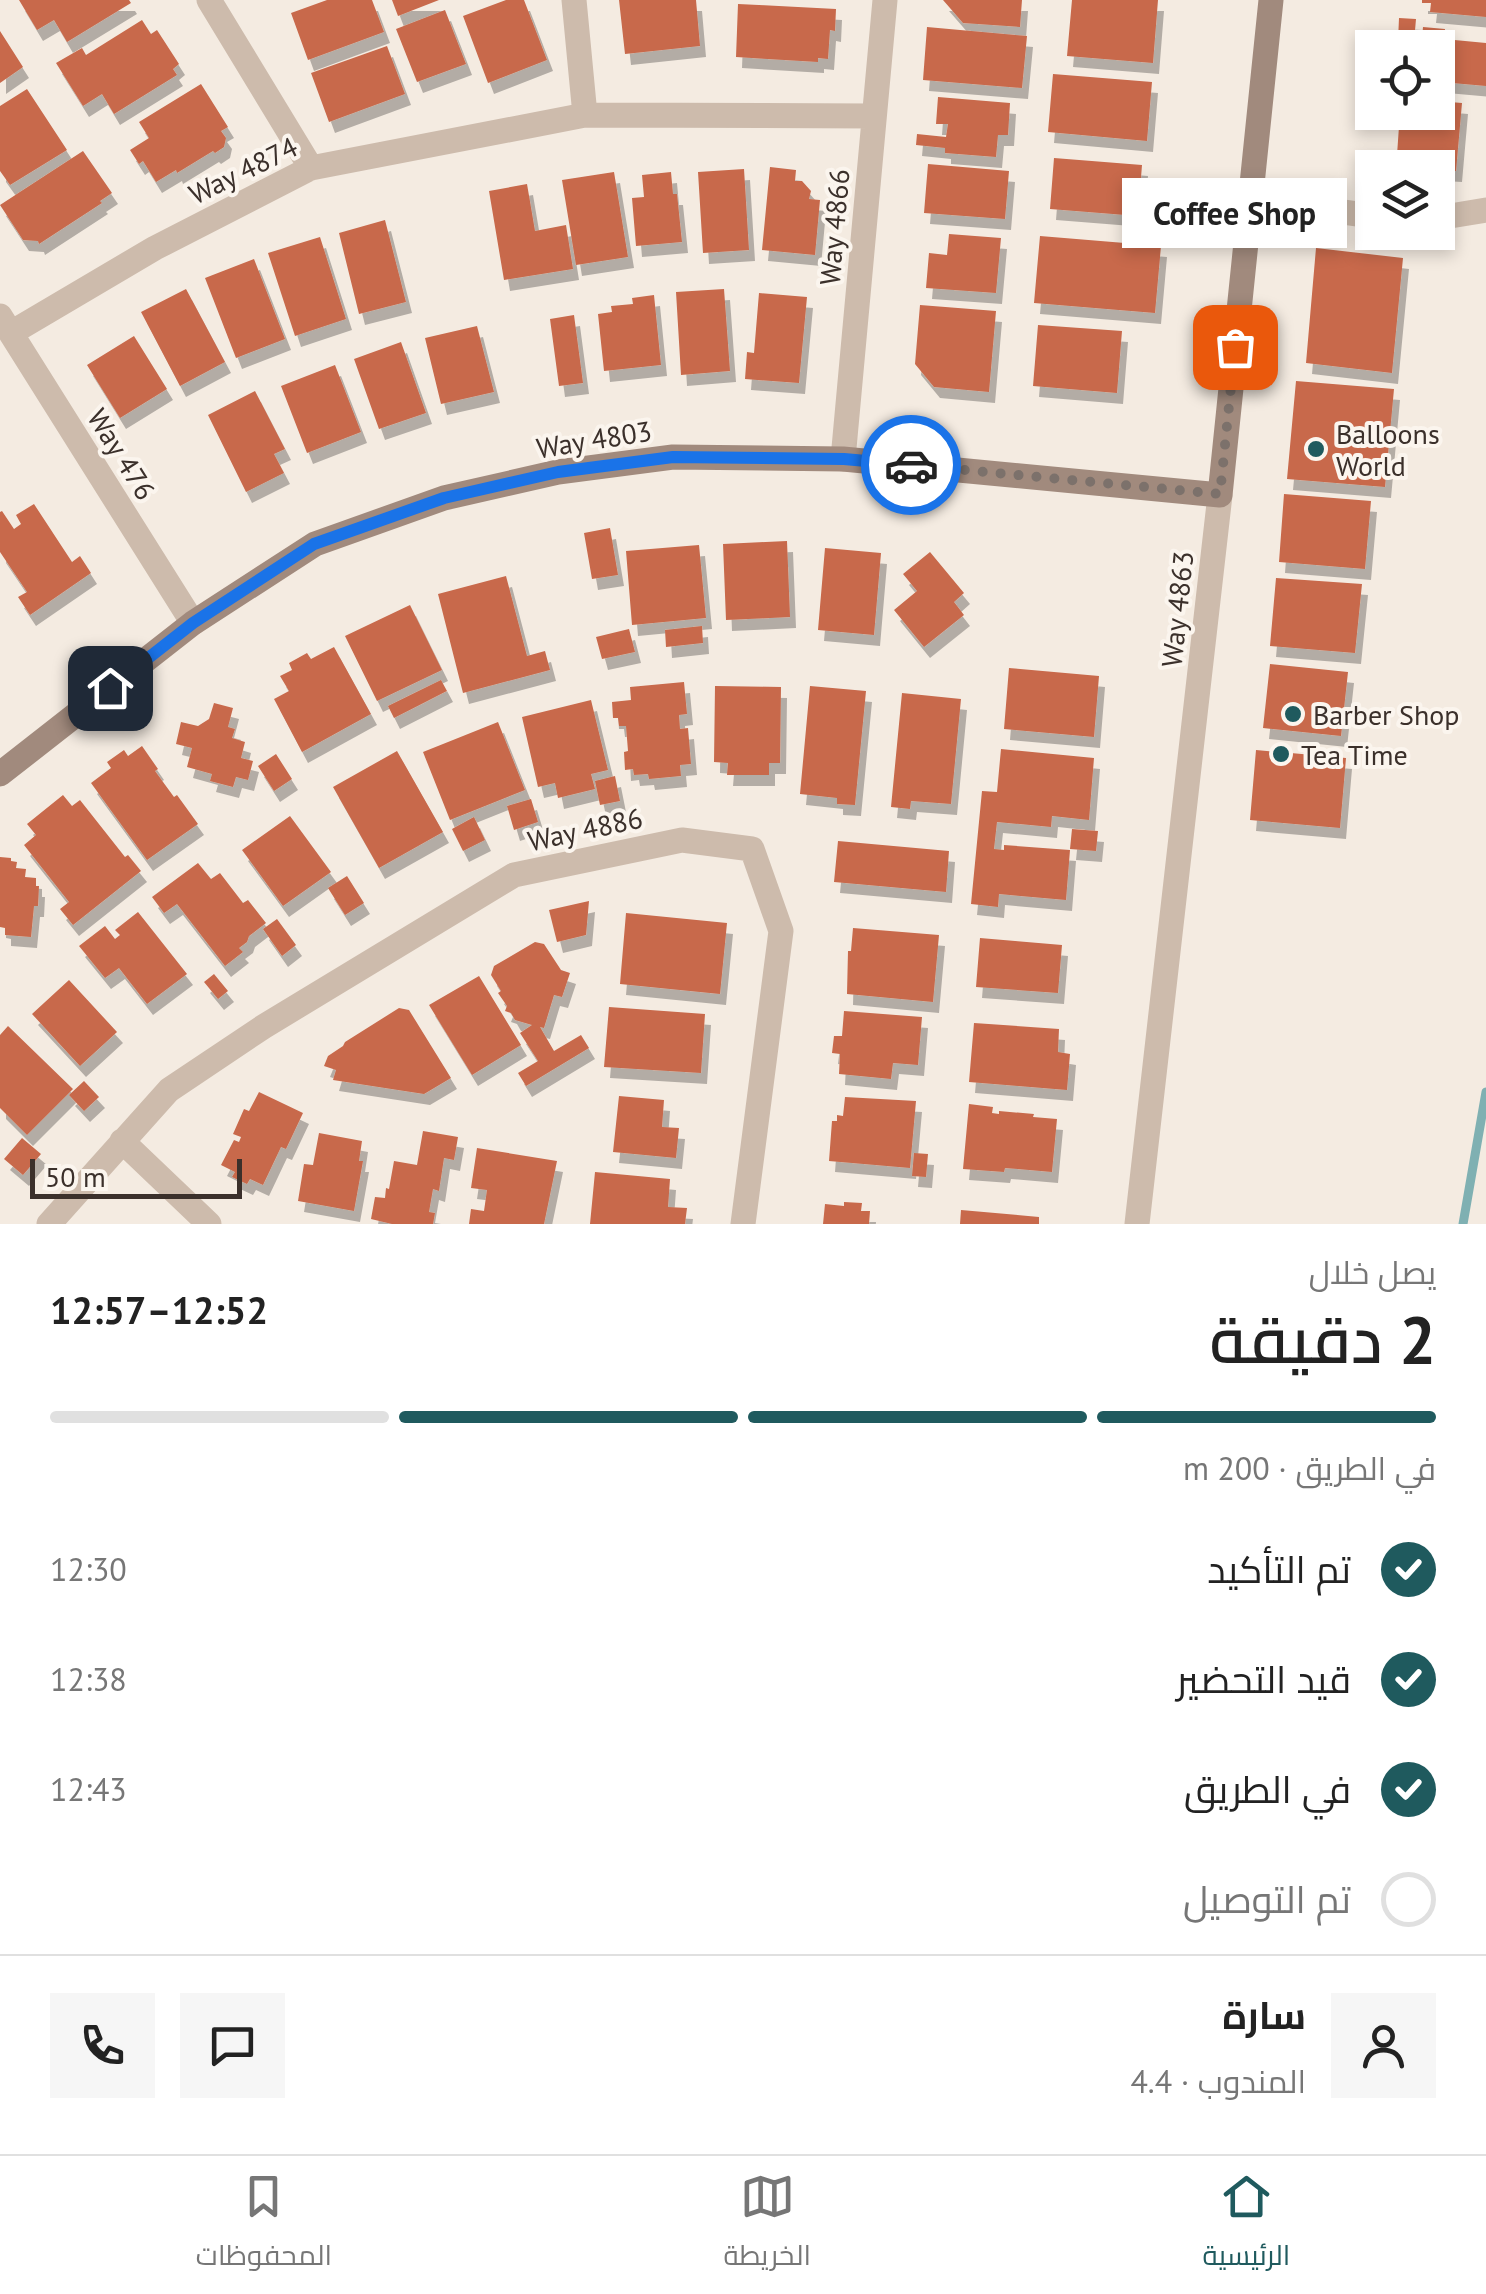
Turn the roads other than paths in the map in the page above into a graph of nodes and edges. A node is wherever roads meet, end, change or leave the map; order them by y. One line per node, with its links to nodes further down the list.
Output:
1 (209, 0): 7 (street)
2 (574, 0): 5 (street)
3 (884, 0): 6 (street, Way 4866)
4 (1270, 0): 8 (street, Way 4863)
5 (585, 115): 6 (street, Way 4874); 7 (street, Way 4874)
6 (874, 116): 13 (street, Way 4866)
7 (311, 168): 12 (street, Way 4874)
8 (1250, 199): 10 (street); 14 (street, Way 4863)
9 (1486, 210): 11 (street)
10 (1355, 214)
11 (1455, 215)
12 (5, 324): 15 (street, Way 476)
13 (844, 459): 14 (street, Way 4803); 15 (street, Way 4803)
14 (1220, 494): 21 (street, Way 4863)
15 (193, 623): 16 (street, Way 4803)
16 (0, 774)
17 (122, 1141): 18 (street, Way 4886); 19 (street); 20 (street, Way 4886)
18 (49, 1224)
19 (209, 1224)
20 (743, 1224)
21 (1137, 1224)

